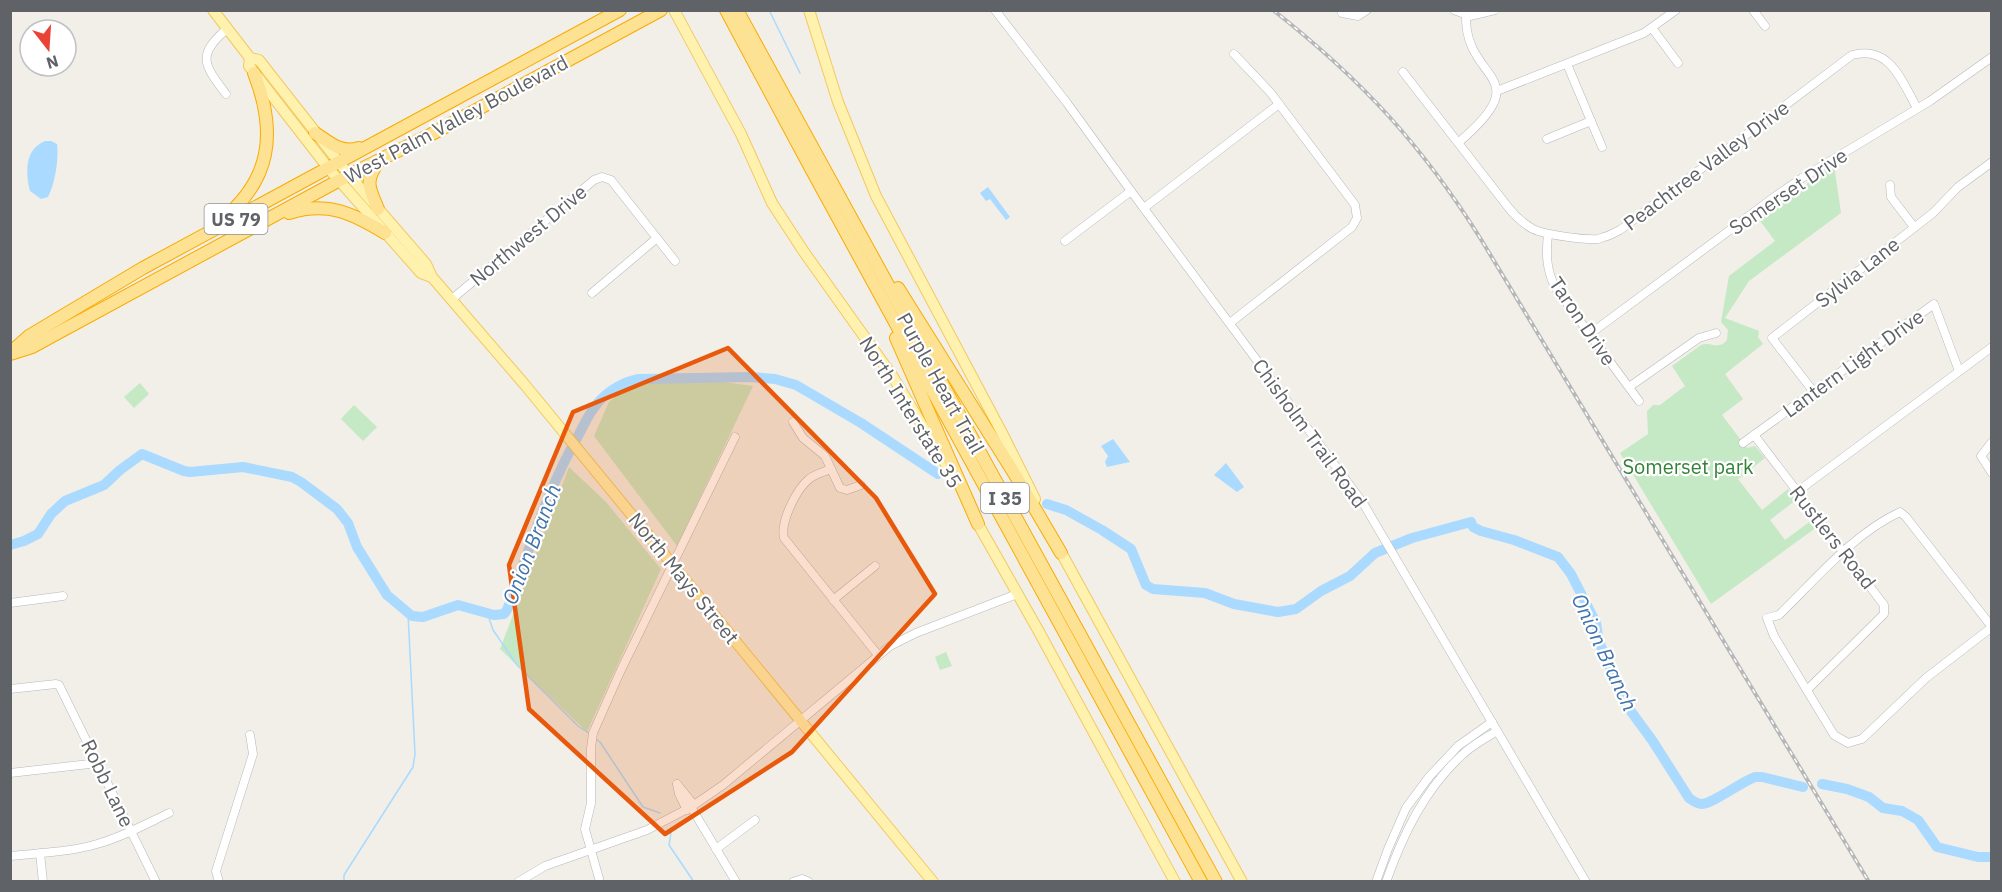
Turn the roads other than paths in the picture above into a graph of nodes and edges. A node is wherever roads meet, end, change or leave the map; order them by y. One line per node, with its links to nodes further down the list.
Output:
1 (213, 10): 18 (main road, North Mays Street)
2 (620, 10): 25 (highway, West Palm Valley Boulevard / US 79)
3 (661, 10): 32 (highway, West Palm Valley Boulevard / US 79)
4 (674, 10): 19 (main road, North Interstate 35)
5 (686, 10): 19 (main road)
6 (726, 10): 45 (highway, Purple Heart Trail / I 35)
7 (737, 10): 36 (highway, Purple Heart Trail / I 35)
8 (809, 10): 83 (main road)
9 (995, 10): 49 (street, Chisholm Trail Road)
10 (1367, 10): 15 (street)
11 (1454, 10): 16 (street)
12 (1495, 10): 16 (street)
13 (1676, 10): 20 (street)
14 (1753, 10): 17 (street)
15 (1342, 13)
16 (1466, 15): 30 (street)
17 (1765, 26)
18 (227, 28): 23 (main road, North Mays Street); 31 (street)
19 (682, 28): 81 (main road, North Interstate 35)
20 (1652, 28): 24 (street); 26 (street)
21 (1234, 54): 33 (street)
22 (1992, 57): 34 (street, Somerset Drive)
23 (250, 58): 28 (main road, North Mays Street); 38 (main road, North Mays Street)
24 (1678, 63)
25 (520, 64): 29 (highway, West Palm Valley Boulevard / US 79); 32 (highway)
26 (1567, 64): 30 (street); 37 (street)
27 (1403, 72): 41 (street, Peachtree Valley Drive)
28 (254, 73): 46 (main road, North Mays Street); 58 (highway)
29 (489, 81): 35 (highway); 40 (highway, West Palm Valley Boulevard / US 79)
30 (1497, 91): 41 (street)
31 (226, 94)
32 (504, 96): 35 (highway, West Palm Valley Boulevard / US 79)
33 (1279, 104): 50 (street); 63 (street)
34 (1917, 108): 55 (street, Peachtree Valley Drive); 65 (street, Somerset Drive)
35 (473, 111): 43 (highway, West Palm Valley Boulevard / US 79)
36 (794, 115): 83 (highway); 119 (highway, Purple Heart Trail / I 35)
37 (1591, 121): 39 (street); 42 (street)
38 (315, 132): 40 (highway); 46 (main road, North Mays Street)
39 (1547, 139)
40 (380, 140): 46 (highway, West Palm Valley Boulevard / US 79)
41 (1459, 142): 55 (street, Peachtree Valley Drive)
42 (1602, 147)
43 (379, 161): 47 (highway, West Palm Valley Boulevard / US 79); 51 (highway)
44 (1992, 162): 52 (street, Sylvia Lane)
45 (809, 165): 81 (highway); 118 (highway, Purple Heart Trail / I 35)
46 (334, 166): 47 (main road, North Mays Street); 58 (highway, West Palm Valley Boulevard / US 79)
47 (344, 178): 51 (main road, North Mays Street); 53 (highway, West Palm Valley Boulevard / US 79); 54 (main road, North Mays Street)
48 (1890, 185): 52 (street)
49 (1131, 191): 50 (street, Chisholm Trail Road); 57 (street)
50 (1144, 208): 63 (street, Chisholm Trail Road)
51 (378, 209): 60 (main road, North Mays Street)
52 (1914, 227): 70 (street, Sylvia Lane)
53 (252, 229): 54 (highway); 67 (highway, US 79)
54 (385, 233): 60 (main road, North Mays Street)
55 (1548, 234): 65 (street, Taron Drive)
56 (657, 238): 59 (street, Northwest Drive); 61 (street); 62 (street, Northwest Drive)
57 (1065, 241)
58 (187, 245): 67 (highway, West Palm Valley Boulevard / US 79)
59 (675, 261)
60 (432, 277): 62 (main road, North Mays Street)
61 (592, 293)
62 (452, 299): 84 (main road, North Mays Street)
63 (1230, 323): 95 (street, Chisholm Trail Road)
64 (1716, 333): 69 (street)
65 (1590, 334): 69 (street, Taron Drive)
66 (1992, 347): 68 (street)
67 (10, 353)
68 (1959, 371): 70 (street, Lantern Light Drive); 80 (street)
69 (1629, 387): 71 (street, Taron Drive)
70 (1813, 391): 73 (street, Lantern Light Drive)
71 (1639, 401)
72 (793, 422): 77 (street)
73 (1754, 435): 76 (street, Lantern Light Drive); 80 (street, Rustlers Road)
74 (735, 437): 84 (street)
75 (1992, 442): 78 (street)
76 (1743, 443)
77 (831, 469): 79 (street); 88 (street)
78 (1992, 473)
79 (861, 485)
80 (1798, 491): 82 (street, Rustlers Road)
81 (978, 524): 86 (main road, North Interstate 35)
82 (1844, 551): 90 (street); 93 (street, Rustlers Road); 93 (street)
83 (1061, 553): 120 (main road)
84 (673, 566): 94 (main road, North Mays Street); 105 (street)
85 (875, 566): 88 (street)
86 (1017, 594): 91 (street); 117 (main road, North Interstate 35)
87 (63, 596): 89 (street)
88 (833, 600): 91 (street)
89 (10, 603)
90 (1992, 627): 93 (street)
91 (878, 655): 94 (street)
92 (10, 689): 98 (street, Robb Lane)
93 (1807, 690)
94 (801, 721): 100 (street); 116 (main road, North Mays Street)
95 (1492, 722): 96 (street, Chisholm Trail Road); 121 (street)
96 (1497, 731): 122 (street); 123 (street, Chisholm Trail Road)
97 (250, 735): 110 (street)
98 (98, 762): 99 (street); 103 (street, Robb Lane)
99 (10, 773)
100 (691, 807): 104 (street); 105 (street)
101 (169, 813): 103 (street)
102 (755, 820): 104 (street)
103 (132, 831): 106 (street); 109 (street, Robb Lane)
104 (716, 849): 113 (street)
105 (589, 850): 111 (street); 112 (street)
106 (40, 853): 107 (street); 108 (street)
107 (10, 856)
108 (43, 882)
109 (156, 882)
110 (219, 882)
111 (518, 882)
112 (600, 882)
113 (736, 882)
114 (793, 882): 115 (street)
115 (809, 882)
116 (933, 882)
117 (1175, 882)
118 (1201, 882)
119 (1216, 882)
120 (1242, 882)
121 (1376, 882)
122 (1386, 882)
123 (1586, 882)

